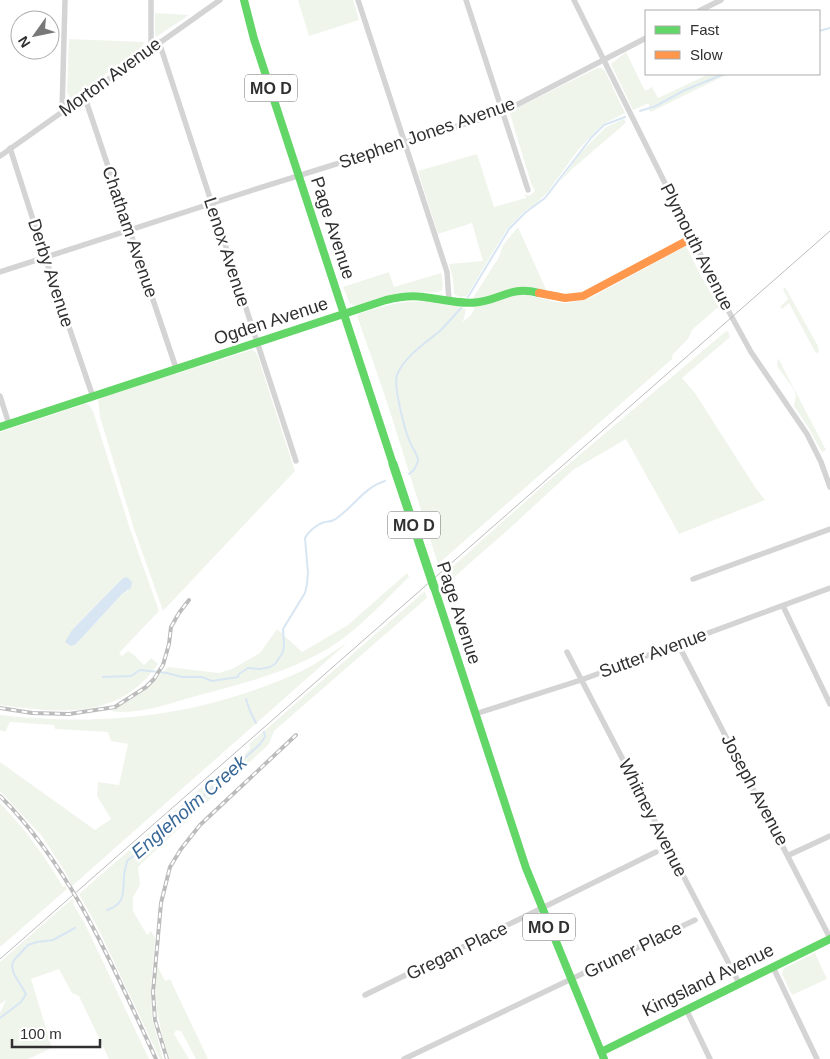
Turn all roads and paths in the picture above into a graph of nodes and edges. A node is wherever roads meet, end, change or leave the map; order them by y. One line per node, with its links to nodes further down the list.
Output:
1 (65, 0): 15 (street)
2 (151, 0): 12 (street)
3 (220, 0): 11 (street, Morton Avenue)
4 (244, 0): 20 (main road, Page Avenue / MO D)
5 (358, 0): 17 (street)
6 (466, 0): 16 (street)
7 (574, 0): 13 (street, Plymouth Avenue)
8 (722, 0): 9 (street)
9 (701, 10)
10 (645, 38): 13 (street, Stephen Jones Avenue)
11 (159, 42): 12 (street, Morton Avenue); 22 (street, Lenox Avenue)
12 (151, 48): 14 (street, Morton Avenue)
13 (603, 59): 16 (street, Stephen Jones Avenue); 24 (street, Plymouth Avenue)
14 (84, 95): 15 (street, Morton Avenue); 23 (street, Chatham Avenue)
15 (62, 112): 18 (street, Morton Avenue)
16 (502, 112): 17 (street, Stephen Jones Avenue); 21 (street)
17 (404, 143): 20 (street, Stephen Jones Avenue); 27 (street)
18 (10, 148): 19 (street, Morton Avenue); 25 (street, Derby Avenue)
19 (0, 156)
20 (299, 176): 22 (street, Stephen Jones Avenue); 28 (main road, Page Avenue / MO D)
21 (528, 190)
22 (211, 204): 23 (street, Stephen Jones Avenue); 29 (street, Lenox Avenue)
23 (129, 230): 25 (street, Stephen Jones Avenue); 30 (street, Chatham Avenue)
24 (692, 238): 27 (main road, Ogden Avenue); 35 (street, Plymouth Avenue)
25 (45, 257): 26 (street, Stephen Jones Avenue); 32 (street, Derby Avenue)
26 (0, 272)
27 (449, 300): 28 (main road, Ogden Avenue)
28 (345, 314): 29 (main road, Ogden Avenue); 45 (main road, Page Avenue / MO D, bridge)
29 (257, 342): 30 (main road, Ogden Avenue); 34 (street, Lenox Avenue)
30 (176, 368): 32 (main road, Ogden Avenue)
31 (0, 396): 33 (street)
32 (93, 397): 33 (main road, Ogden Avenue)
33 (5, 426)
34 (296, 461)
35 (828, 477): 36 (street, Plymouth Avenue)
36 (830, 487)
37 (830, 529): 38 (street)
38 (693, 579)
39 (830, 588): 40 (street, Sutter Avenue)
40 (783, 606): 41 (street, Sutter Avenue); 44 (street)
41 (678, 644): 43 (street, Sutter Avenue); 48 (street, Joseph Avenue)
42 (567, 652): 43 (street, Whitney Avenue)
43 (581, 680): 45 (street, Sutter Avenue); 54 (street, Whitney Avenue)
44 (830, 704)
45 (475, 714): 49 (main road, Page Avenue / MO D)
46 (830, 836): 48 (street)
47 (656, 852): 49 (street, Gregan Place)
48 (789, 855): 51 (street, Joseph Avenue)
49 (542, 909): 53 (main road, Page Avenue / MO D); 55 (street, Gregan Place)
50 (695, 920): 53 (street, Gruner Place)
51 (830, 938): 52 (main road, Kingsland Avenue)
52 (773, 967): 54 (main road, Kingsland Avenue); 60 (street)
53 (571, 980): 57 (main road, Page Avenue / MO D); 58 (street)
54 (740, 983): 56 (main road, Kingsland Avenue)
55 (365, 995)
56 (686, 1008): 57 (main road, Kingsland Avenue); 59 (street)
57 (603, 1055)
58 (404, 1059)
59 (710, 1059)
60 (817, 1059)

